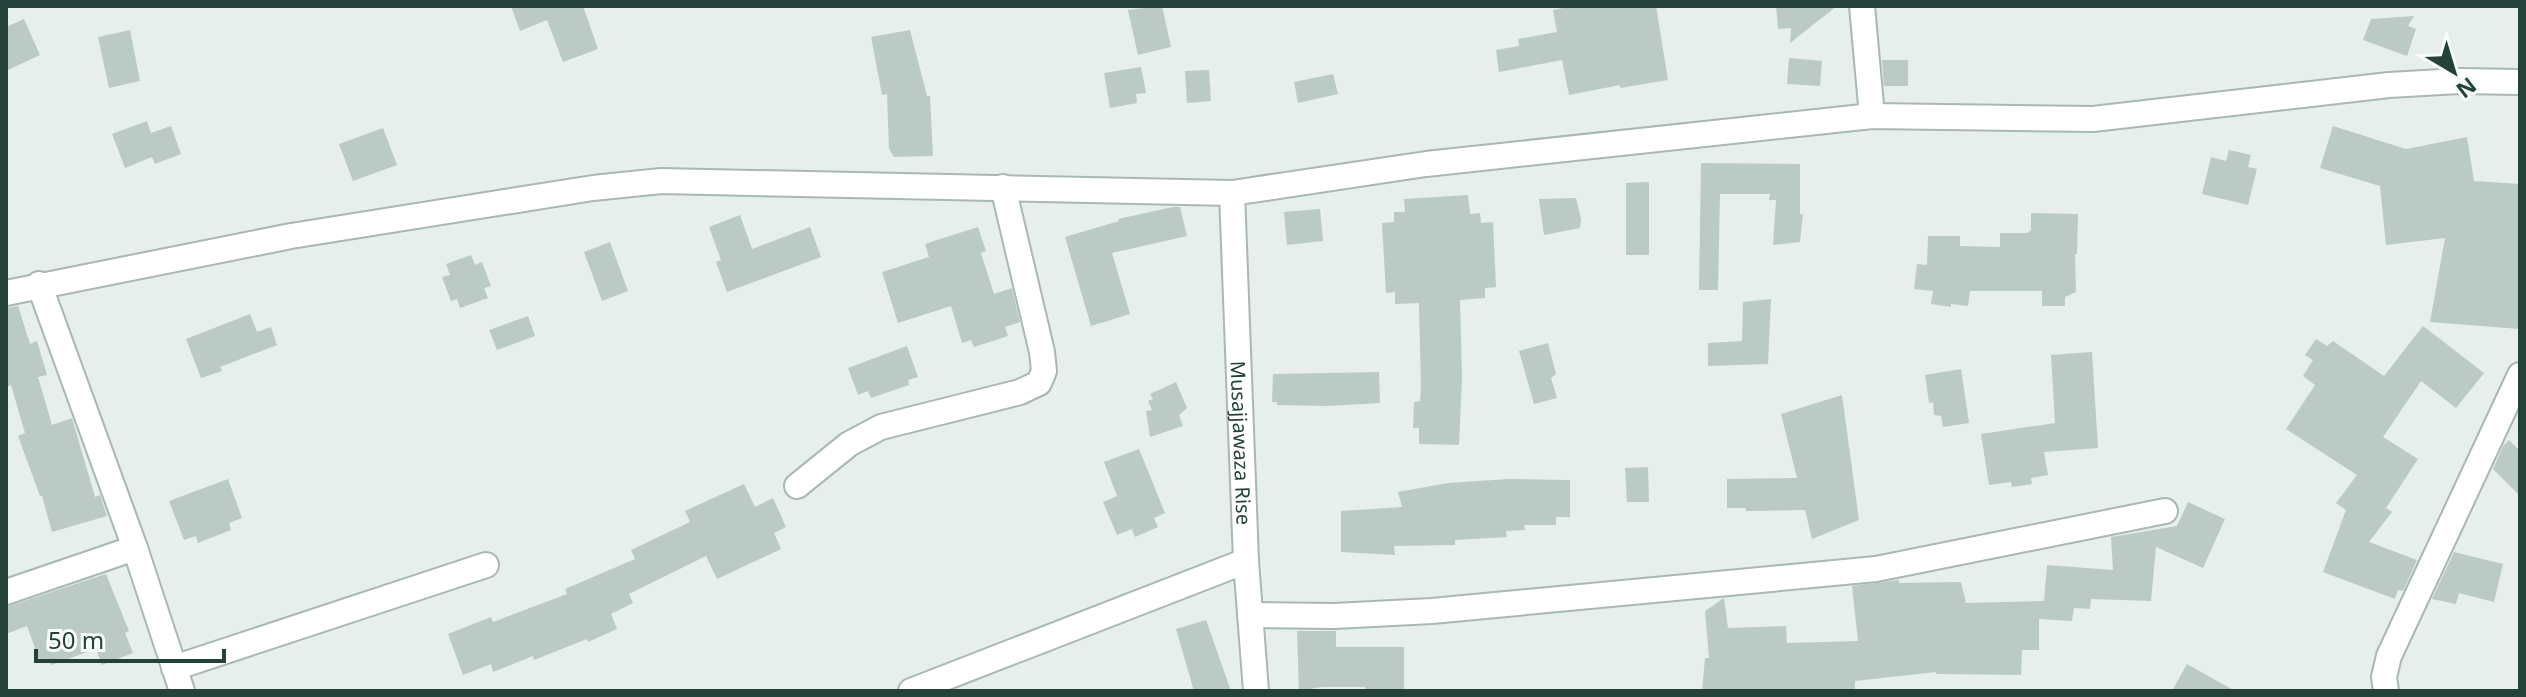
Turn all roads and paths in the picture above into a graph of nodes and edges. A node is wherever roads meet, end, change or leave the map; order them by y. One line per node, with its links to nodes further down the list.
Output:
1 (1862, 6): 3 (street)
2 (2520, 82): 3 (street)
3 (1872, 116): 5 (street)
4 (1003, 187): 5 (street); 6 (street); 9 (street)
5 (1232, 193): 12 (street, Musajjawaza Rise)
6 (39, 284): 7 (street); 11 (street)
7 (6, 293)
8 (2520, 375): 20 (street)
9 (797, 486)
10 (2165, 511): 15 (street)
11 (135, 548): 14 (street); 16 (street)
12 (1246, 561): 15 (street, Musajjawaza Rise); 18 (street)
13 (486, 565): 16 (street)
14 (6, 592)
15 (1250, 615): 19 (street, Musajjawaza Rise)
16 (174, 668): 17 (street)
17 (182, 691)
18 (911, 691)
19 (1256, 691)
20 (2386, 691)

